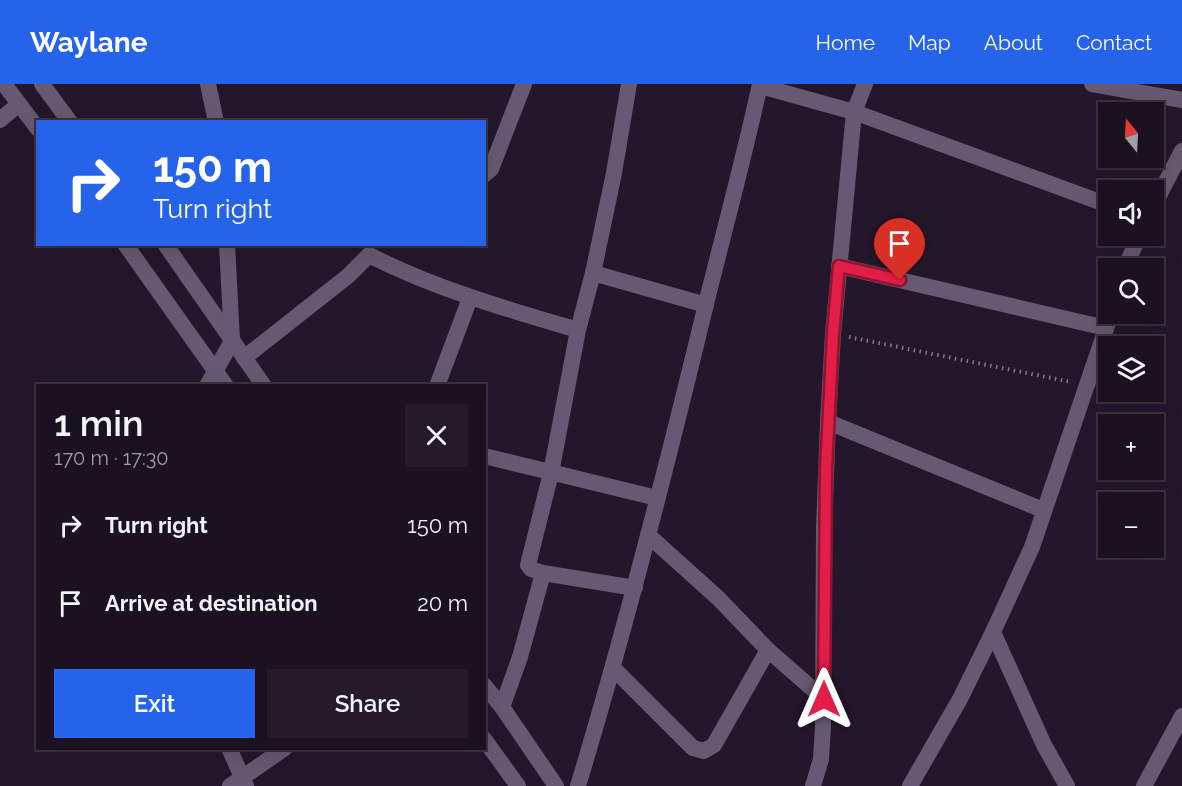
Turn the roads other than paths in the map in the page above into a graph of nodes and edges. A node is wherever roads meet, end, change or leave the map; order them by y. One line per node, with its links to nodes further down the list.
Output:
1 (4, 84): 10 (street)
2 (42, 84): 13 (street)
3 (208, 84): 14 (street)
4 (524, 84): 17 (street)
5 (628, 84): 25 (street)
6 (865, 84): 11 (street)
7 (1092, 84): 9 (street)
8 (760, 85): 11 (street); 27 (street)
9 (1182, 100)
10 (19, 104): 12 (street); 15 (street)
11 (854, 112): 19 (street); 24 (street)
12 (0, 120)
13 (69, 120)
14 (216, 120)
15 (36, 126)
16 (1182, 151): 18 (street)
17 (486, 173)
18 (1164, 186)
19 (1098, 201)
20 (126, 246): 33 (street)
21 (166, 246): 31 (street)
22 (227, 246): 31 (street)
23 (365, 250): 26 (street); 32 (street)
24 (839, 266): 28 (street); 38 (street)
25 (593, 273): 27 (street); 30 (street)
26 (470, 298): 30 (street); 37 (street)
27 (706, 305): 41 (street)
28 (1098, 319)
29 (1107, 324): 42 (street)
30 (578, 330): 40 (street)
31 (232, 341): 32 (street); 33 (street)
32 (244, 358): 36 (street)
33 (215, 370): 34 (street); 35 (street)
34 (208, 384)
35 (225, 384)
36 (263, 384)
37 (438, 384)
38 (828, 422): 42 (street); 50 (street)
39 (486, 457): 40 (street)
40 (551, 473): 41 (street); 44 (street)
41 (657, 498): 43 (street)
42 (1043, 510): 46 (street)
43 (648, 535): 45 (street); 47 (street)
44 (543, 573): 45 (street); 51 (street)
45 (635, 588): 48 (street)
46 (993, 632): 61 (street); 62 (street)
47 (768, 650): 48 (street); 50 (street)
48 (614, 669): 59 (street)
49 (486, 688): 51 (street)
50 (824, 699): 60 (street)
51 (502, 708): 58 (street)
52 (1182, 716): 63 (street)
53 (486, 742): 57 (street)
54 (230, 750): 56 (street)
55 (282, 750): 56 (street)
56 (239, 783)
57 (518, 786)
58 (556, 786)
59 (578, 786)
60 (813, 786)
61 (910, 786)
62 (1067, 786)
63 (1144, 786)

